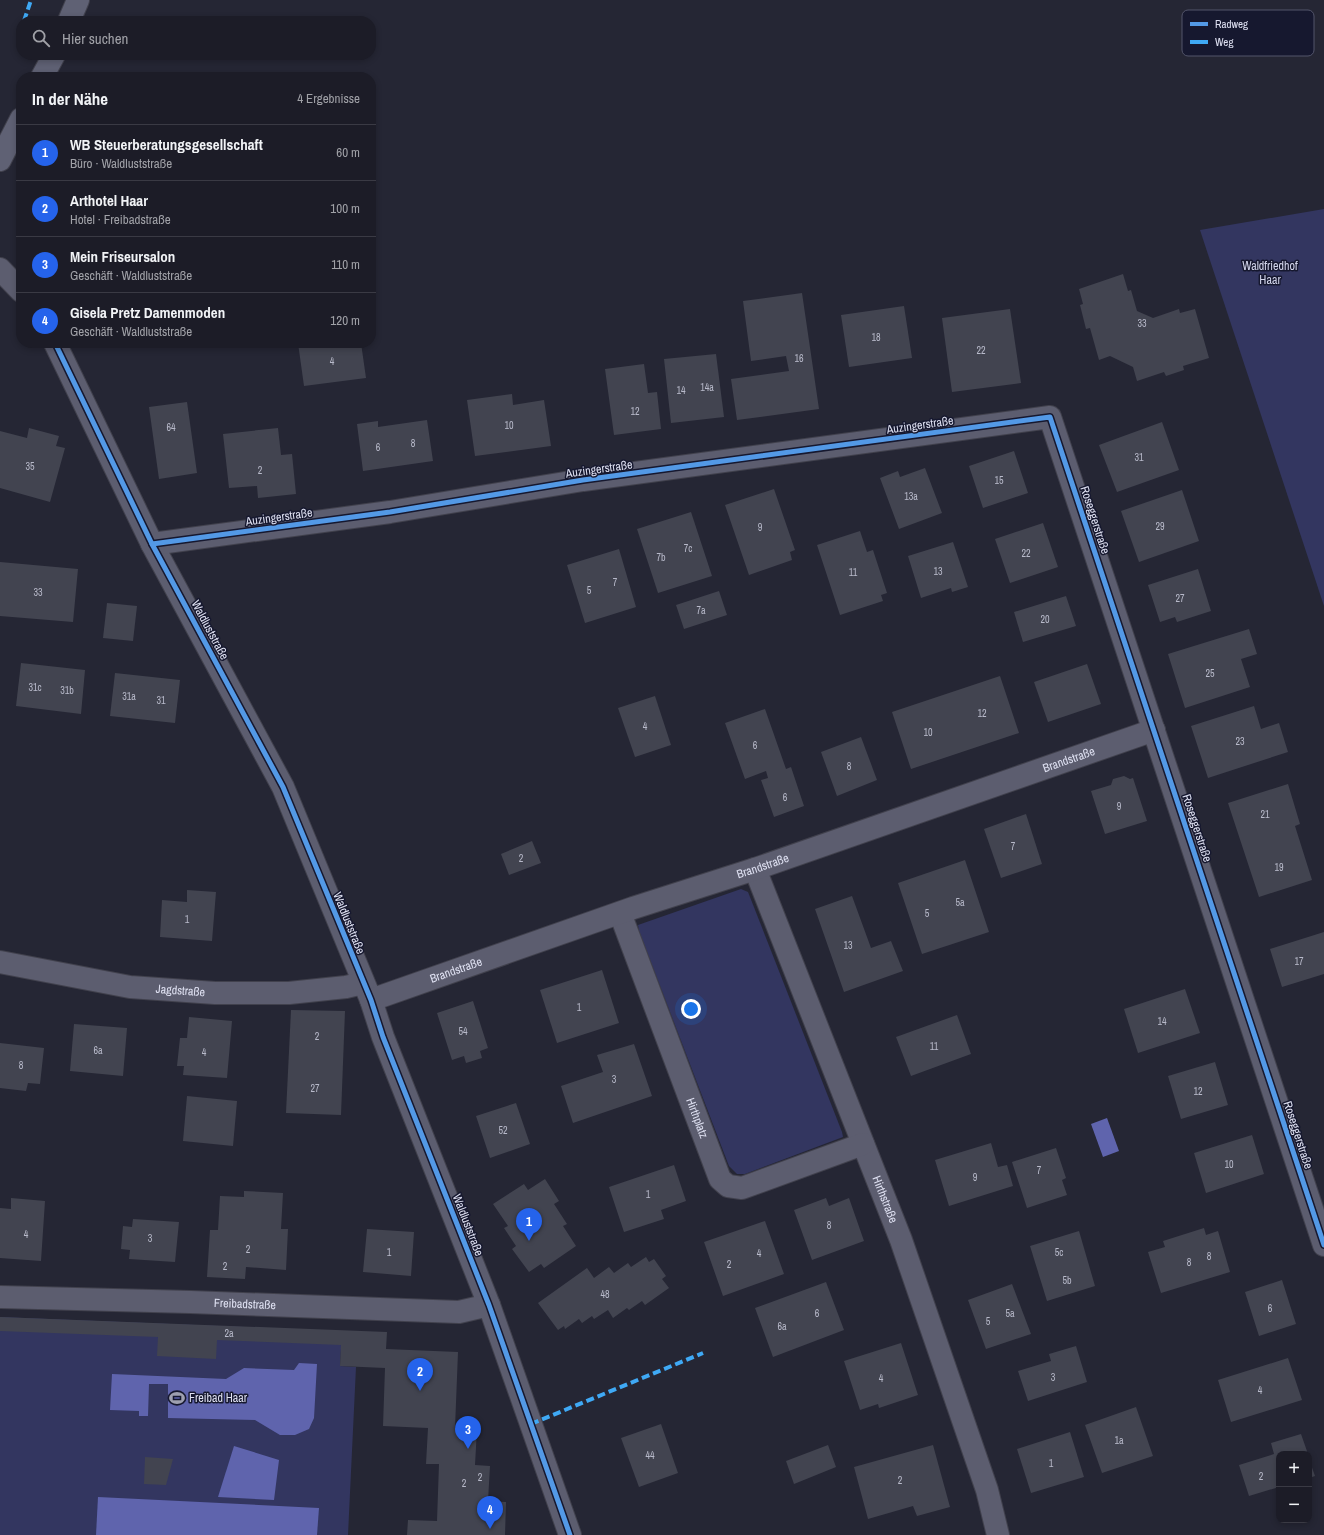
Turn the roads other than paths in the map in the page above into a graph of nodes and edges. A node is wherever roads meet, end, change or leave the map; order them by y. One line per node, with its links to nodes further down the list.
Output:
1 (78, 0): 2 (main road)
2 (71, 16)
3 (51, 60): 4 (main road)
4 (45, 72)
5 (16, 129): 6 (main road)
6 (0, 160)
7 (0, 268): 8 (street)
8 (16, 286)
9 (57, 348): 11 (street, Waldluststraße)
10 (1050, 417): 11 (street, Auzingerstraße); 12 (street, Roseggerstraße)
11 (152, 544): 16 (street, Waldluststraße)
12 (1154, 730): 13 (street, Brandstraße); 18 (street, Roseggerstraße)
13 (755, 869): 14 (street, Brandstraße); 17 (street, Hirthstraße)
14 (620, 913): 16 (street, Brandstraße); 17 (street, Hirthplatz)
15 (0, 962): 16 (street, Jagdstraße)
16 (367, 992): 20 (street, Waldluststraße)
17 (863, 1144): 22 (street, Hirthstraße)
18 (1324, 1245)
19 (0, 1297): 20 (street, Freibadstraße)
20 (489, 1305): 21 (street, Waldluststraße)
21 (570, 1535)
22 (998, 1535)

